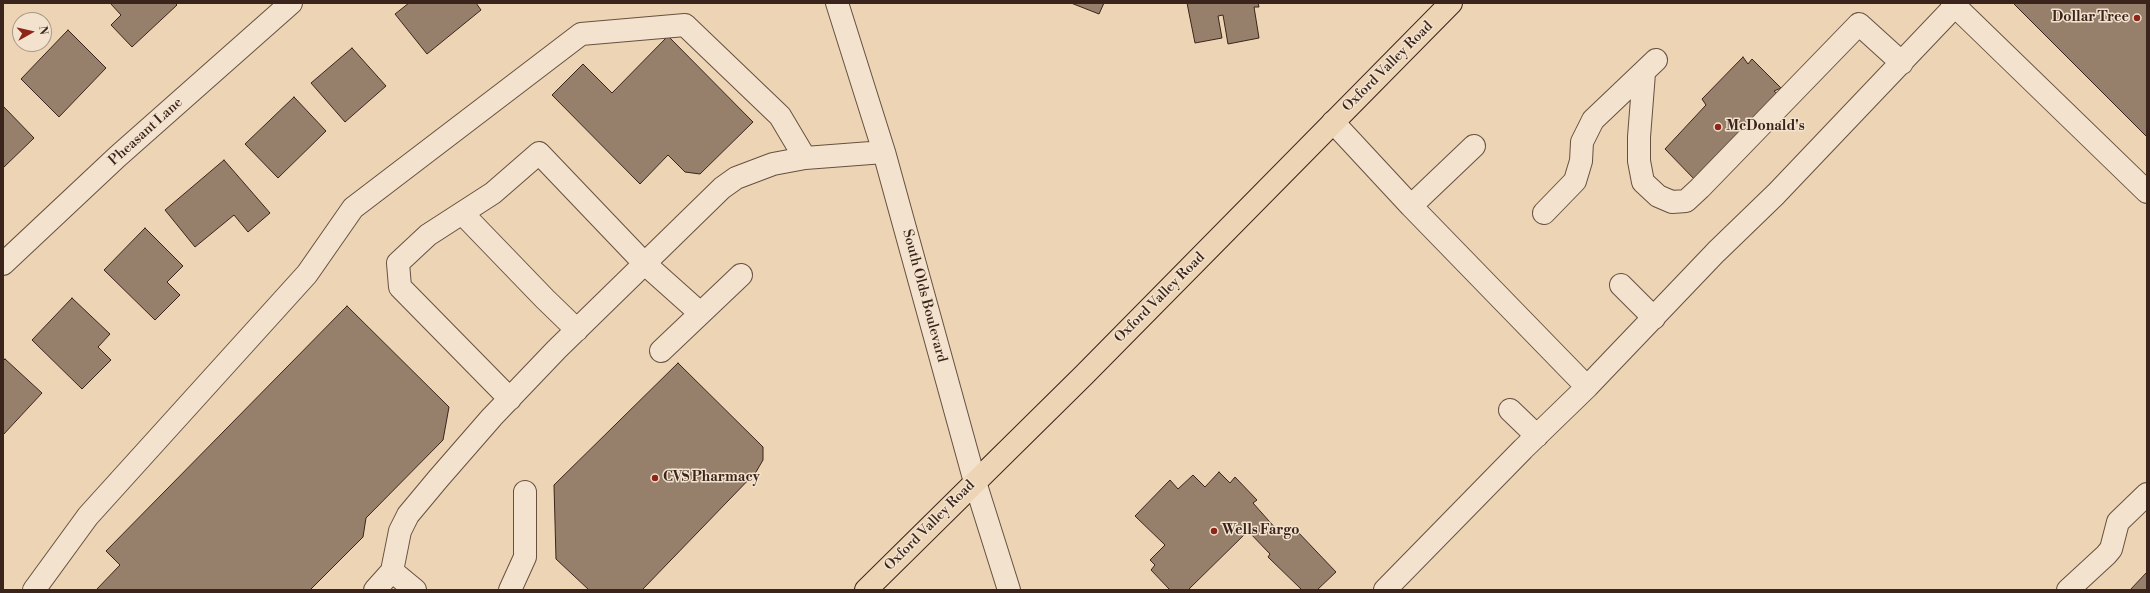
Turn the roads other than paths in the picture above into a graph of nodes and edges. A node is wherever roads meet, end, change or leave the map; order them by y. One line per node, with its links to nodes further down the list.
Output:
1 (291, 3): 15 (street, Pheasant Lane)
2 (837, 3): 8 (street, South Olds Boulevard)
3 (1451, 3): 6 (main road, Oxford Valley Road)
4 (1954, 4): 5 (street); 10 (street)
5 (1902, 63): 13 (street); 19 (street)
6 (1333, 122): 11 (street); 26 (main road, Oxford Valley Road)
7 (1474, 146): 11 (street)
8 (884, 152): 9 (street); 26 (street, South Olds Boulevard)
9 (806, 158): 14 (street); 30 (street)
10 (2147, 192)
11 (1411, 206): 22 (street)
12 (462, 213): 14 (street); 20 (street); 23 (street)
13 (1544, 213)
14 (644, 263): 18 (street); 20 (street)
15 (3, 264)
16 (741, 275): 18 (street)
17 (1620, 285): 19 (street)
18 (700, 313): 21 (street)
19 (1654, 318): 22 (street)
20 (577, 330): 23 (street)
21 (661, 351)
22 (1587, 387): 25 (street)
23 (510, 399): 29 (street)
24 (1510, 410): 25 (street)
25 (1536, 436): 36 (street)
26 (975, 482): 34 (main road, Oxford Valley Road); 35 (street, South Olds Boulevard)
27 (525, 492): 33 (street)
28 (2147, 494): 37 (street)
29 (392, 571): 31 (street); 32 (street)
30 (34, 590)
31 (375, 590)
32 (415, 590)
33 (510, 590)
34 (866, 590)
35 (1009, 590)
36 (1385, 590)
37 (2068, 590)

